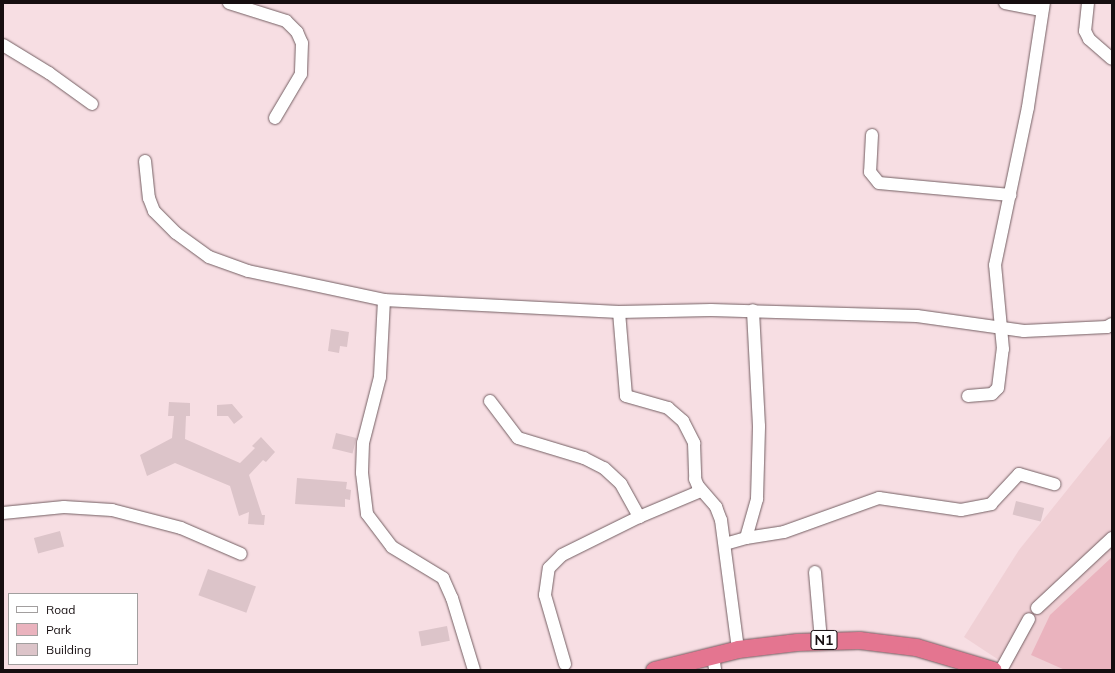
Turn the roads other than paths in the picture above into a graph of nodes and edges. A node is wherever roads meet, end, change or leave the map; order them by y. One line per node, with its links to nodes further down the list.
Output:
1 (229, 3): 8 (street)
2 (1004, 3): 4 (street)
3 (1088, 3): 6 (street)
4 (1043, 7): 11 (street)
5 (3, 46): 7 (street)
6 (1112, 59)
7 (92, 104)
8 (275, 118)
9 (872, 135): 11 (street)
10 (145, 161): 12 (street)
11 (1010, 195): 16 (street)
12 (384, 300): 14 (street); 34 (street)
13 (753, 310): 14 (street); 16 (street); 23 (street)
14 (619, 312): 20 (street)
15 (1112, 324): 16 (street)
16 (1001, 329): 17 (street)
17 (968, 396)
18 (490, 401): 22 (street)
19 (1055, 484): 23 (street)
20 (701, 491): 22 (street); 25 (street)
21 (3, 513): 26 (street)
22 (639, 517): 33 (street)
23 (746, 538): 25 (street)
24 (1112, 538): 28 (street)
25 (725, 544): 31 (street)
26 (241, 554)
27 (815, 572): 30 (street)
28 (1037, 608)
29 (1028, 619): 36 (street)
30 (821, 640): 31 (highway, N1); 36 (highway, N1)
31 (738, 650): 32 (highway, N1)
32 (714, 662): 35 (highway, N1)
33 (565, 664)
34 (474, 670)
35 (654, 670)
36 (992, 670)

